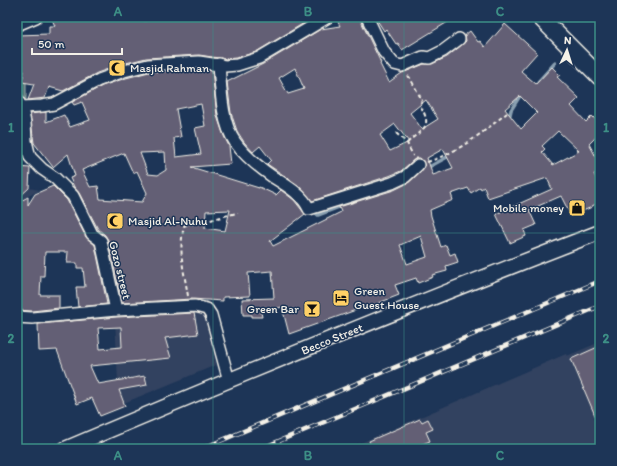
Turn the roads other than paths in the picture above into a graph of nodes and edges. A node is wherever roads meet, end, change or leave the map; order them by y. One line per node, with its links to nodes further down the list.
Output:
1 (36, 17): 5 (street)
2 (328, 17): 7 (street)
3 (367, 17): 6 (street)
4 (540, 17): 8 (main road)
5 (17, 25)
6 (459, 39)
7 (219, 64): 9 (street); 10 (street)
8 (600, 77)
9 (19, 102): 12 (street, Gozo street)
10 (418, 165)
11 (600, 232): 14 (street, Becco Street)
12 (116, 310): 13 (street); 14 (street, Gozo street)
13 (17, 317)
14 (229, 381): 15 (street, Becco Street)
15 (65, 449)

